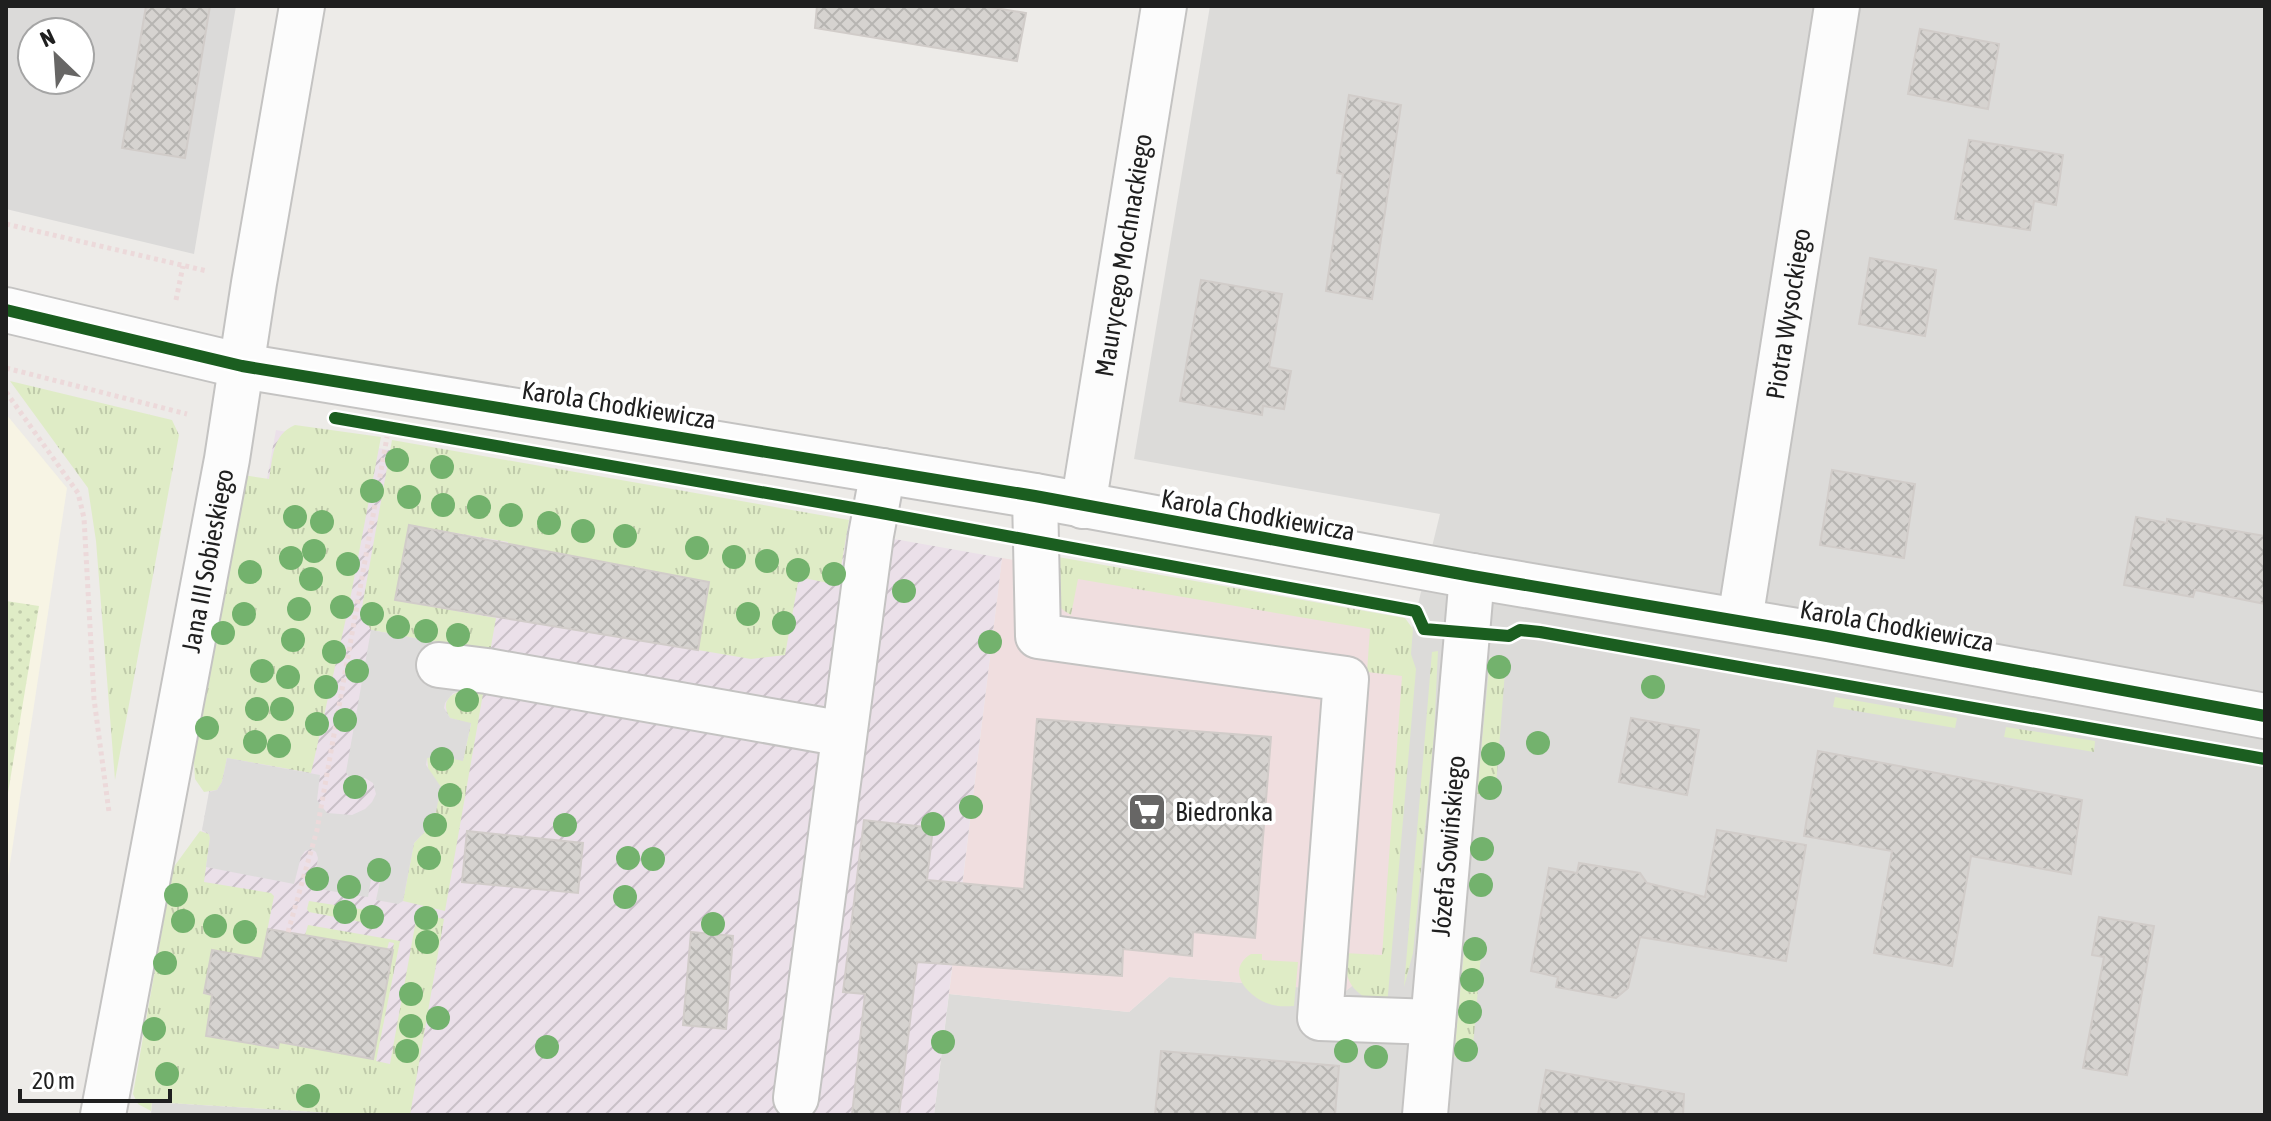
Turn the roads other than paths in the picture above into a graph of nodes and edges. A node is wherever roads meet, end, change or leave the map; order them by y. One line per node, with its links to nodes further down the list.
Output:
1 (302, 6): 5 (street, Jana III Sobieskiego)
2 (1164, 6): 8 (street, Maurycego Mochnackiego)
3 (1837, 6): 10 (street, Piotra Wysockiego)
4 (6, 310): 5 (street, Karola Chodkiewicza)
5 (242, 366): 6 (street, Karola Chodkiewicza); 16 (street, Jana III Sobieskiego)
6 (883, 471): 7 (street, Karola Chodkiewicza); 13 (street)
7 (1035, 496): 8 (street, Karola Chodkiewicza); 14 (street)
8 (1083, 506): 9 (street, Karola Chodkiewicza)
9 (1472, 576): 10 (street, Karola Chodkiewicza); 14 (street, Józefa Sowińskiego)
10 (1740, 620): 12 (street, Karola Chodkiewicza)
11 (439, 665): 13 (street)
12 (2265, 716)
13 (844, 734): 15 (street)
14 (1433, 1022): 17 (street, Józefa Sowińskiego)
15 (796, 1098)
16 (103, 1115)
17 (1425, 1115)

